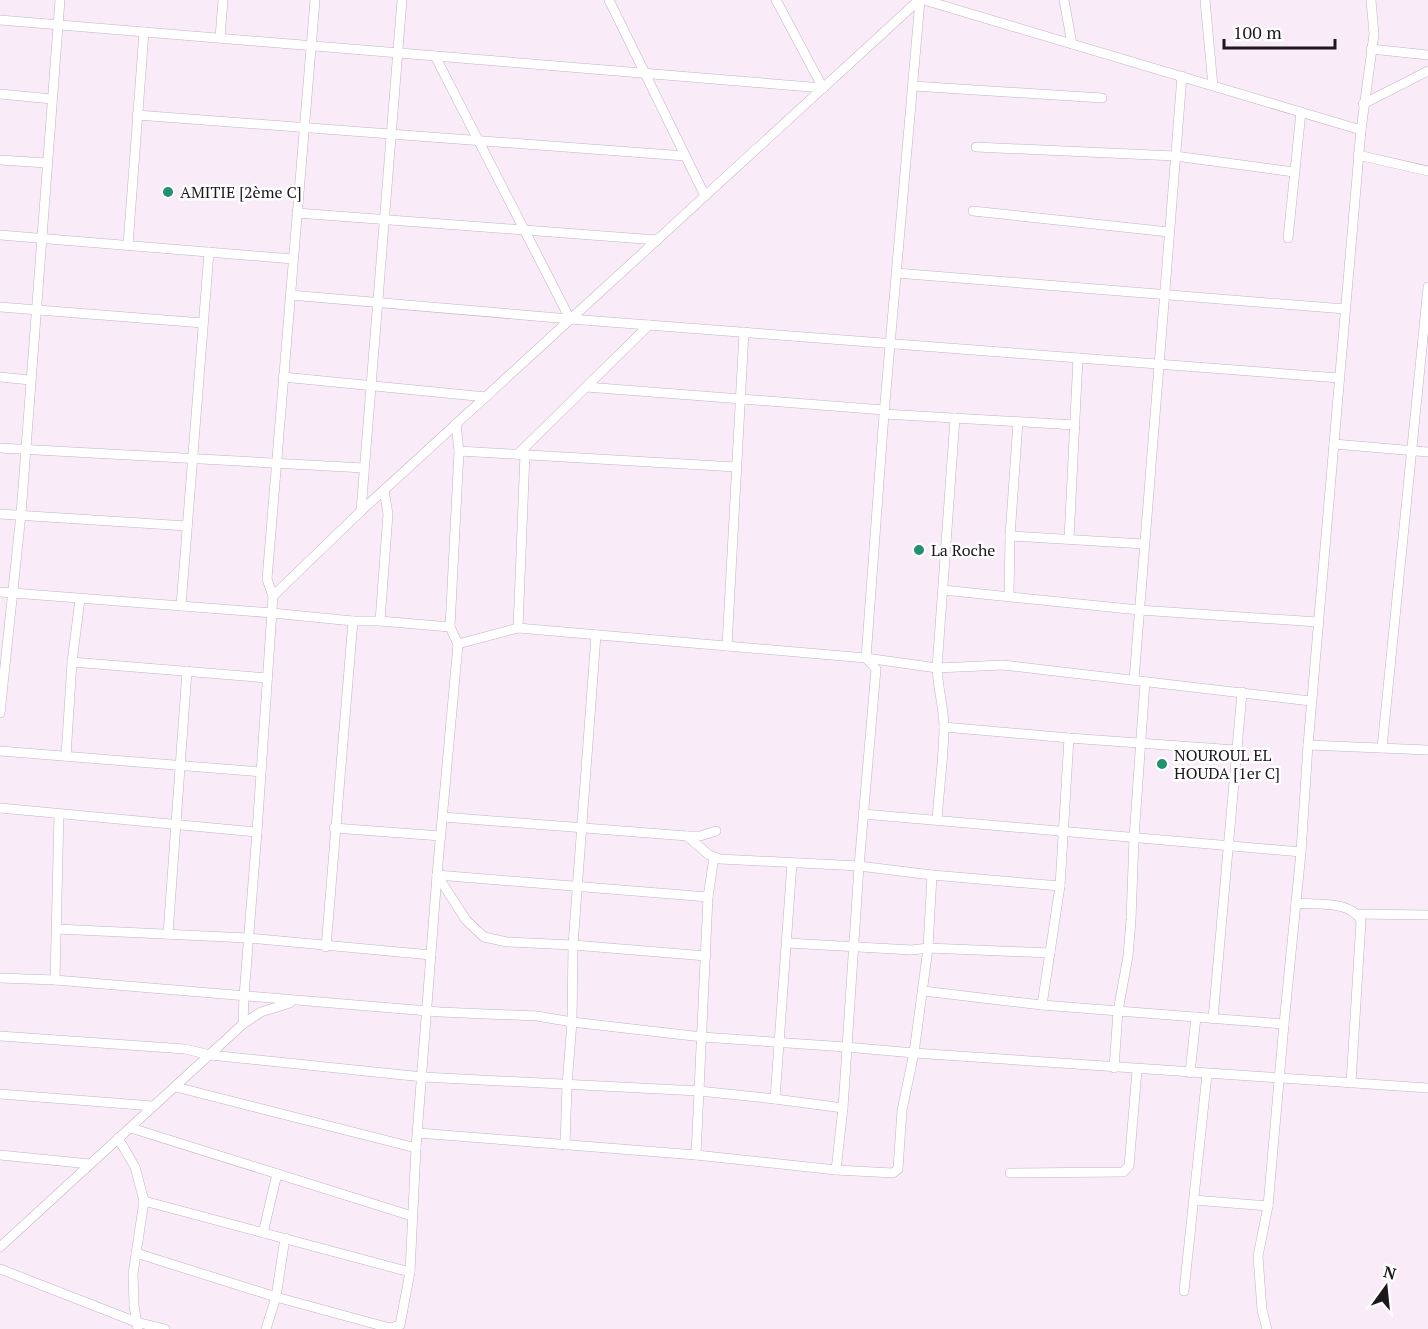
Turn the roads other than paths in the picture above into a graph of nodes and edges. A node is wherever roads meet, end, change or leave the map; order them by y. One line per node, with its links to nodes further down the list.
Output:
1 (60, 0): 12 (street)
2 (223, 0): 14 (street)
3 (315, 0): 16 (street)
4 (402, 0): 18 (street)
5 (609, 0): 22 (street)
6 (776, 0): 26 (street)
7 (921, 0): 15 (street); 24 (street); 26 (street)
8 (1064, 0): 15 (street)
9 (1205, 0): 25 (street)
10 (1371, 0): 17 (street)
11 (0, 20): 12 (street)
12 (58, 25): 13 (street); 29 (street)
13 (144, 32): 14 (street); 32 (street)
14 (220, 38): 16 (street)
15 (1072, 44): 23 (street)
16 (311, 46): 18 (street); 33 (street)
17 (1371, 49): 19 (street); 30 (street)
18 (398, 53): 20 (street); 35 (street)
19 (1428, 55)
20 (435, 56): 22 (street); 36 (street)
21 (1428, 71): 30 (street)
22 (645, 73): 26 (street); 39 (street)
23 (1182, 76): 25 (street); 40 (street)
24 (913, 86): 28 (street); 58 (street)
25 (1213, 86): 31 (street)
26 (823, 88): 45 (street)
27 (0, 94): 29 (street)
28 (1102, 98)
29 (52, 99): 42 (street)
30 (1363, 104): 34 (street)
31 (1300, 112): 34 (street); 44 (street)
32 (137, 115): 33 (street); 55 (street)
33 (304, 128): 35 (street); 47 (street)
34 (1360, 130): 38 (street)
35 (391, 134): 36 (street); 48 (street)
36 (478, 141): 39 (street); 49 (street)
37 (976, 147): 40 (street)
38 (1358, 155): 43 (street); 64 (street)
39 (685, 156): 45 (street)
40 (1175, 156): 44 (street); 50 (street)
41 (0, 160): 42 (street)
42 (47, 163): 52 (street)
43 (1428, 171)
44 (1294, 172): 53 (street)
45 (705, 196): 54 (street)
46 (973, 211): 50 (street)
47 (297, 213): 48 (street); 57 (street)
48 (384, 220): 49 (street); 62 (street)
49 (524, 230): 54 (street); 66 (street)
50 (1169, 232): 60 (street)
51 (0, 235): 52 (street)
52 (41, 238): 55 (street); 65 (street)
53 (1288, 238)
54 (657, 240): 66 (street)
55 (128, 245): 56 (street)
56 (209, 252): 57 (street); 67 (street)
57 (293, 259): 61 (street)
58 (896, 273): 60 (street); 70 (street)
59 (1428, 287): 89 (street)
60 (1164, 294): 64 (street); 72 (street)
61 (290, 295): 62 (street); 74 (street)
62 (378, 302): 66 (street); 77 (street)
63 (0, 307): 65 (street)
64 (1345, 309): 75 (street)
65 (36, 310): 67 (street); 76 (street)
66 (570, 319): 68 (street); 79 (street)
67 (203, 323): 93 (street)
68 (649, 325): 69 (street); 78 (street)
69 (744, 332): 70 (street); 80 (street)
70 (890, 344): 71 (street); 81 (street)
71 (1078, 358): 72 (street); 85 (street)
72 (1158, 364): 75 (street); 104 (street)
73 (0, 377): 76 (street)
74 (283, 377): 77 (street); 94 (street)
75 (1339, 378): 86 (street)
76 (30, 380): 88 (street)
77 (371, 386): 79 (street); 96 (street)
78 (586, 387): 80 (street); 92 (street)
79 (486, 397): 84 (street)
80 (740, 399): 81 (street); 95 (street)
81 (884, 412): 82 (street); 122 (street)
82 (955, 418): 83 (street); 105 (street)
83 (1018, 422): 85 (street); 102 (street)
84 (456, 424): 90 (street); 97 (street)
85 (1075, 425): 103 (street)
86 (1334, 444): 89 (street); 116 (street)
87 (0, 448): 88 (street)
88 (24, 449): 93 (street); 100 (street)
89 (1412, 450): 91 (street); 136 (street)
90 (459, 451): 92 (street); 117 (street)
91 (1428, 452)
92 (522, 454): 95 (street); 118 (street)
93 (193, 458): 94 (street); 101 (street)
94 (276, 463): 96 (street); 108 (street)
95 (736, 467): 121 (street)
96 (364, 468): 98 (street)
97 (384, 490): 98 (street); 115 (street)
98 (361, 511): 108 (street)
99 (0, 514): 100 (street)
100 (21, 514): 101 (street); 107 (street)
101 (187, 526): 111 (street)
102 (1010, 536): 103 (street); 109 (street)
103 (1069, 539): 104 (street)
104 (1144, 543): 112 (street)
105 (943, 591): 109 (street); 124 (street)
106 (0, 592): 107 (street)
107 (13, 593): 110 (street); 131 (street)
108 (273, 596): 113 (street)
109 (1009, 596): 112 (street)
110 (80, 599): 111 (street); 123 (street)
111 (181, 606): 113 (street)
112 (1139, 610): 116 (street); 127 (street)
113 (272, 613): 114 (street); 126 (street)
114 (353, 621): 115 (street); 149 (street)
115 (380, 621): 117 (street)
116 (1318, 622): 130 (street)
117 (450, 627): 120 (street)
118 (518, 628): 119 (street); 120 (street)
119 (596, 635): 121 (street); 150 (street)
120 (458, 644): 146 (street)
121 (727, 646): 122 (street)
122 (866, 658): 124 (street); 145 (street)
123 (72, 662): 125 (street); 140 (street)
124 (938, 668): 127 (street); 132 (street)
125 (187, 671): 126 (street); 141 (street)
126 (267, 678): 142 (street)
127 (1134, 680): 128 (street)
128 (1146, 682): 129 (street); 134 (street)
129 (1242, 692): 130 (street); 137 (street)
130 (1311, 700): 135 (street)
131 (0, 713)
132 (944, 726): 133 (street); 147 (street)
133 (1069, 738): 134 (street); 152 (street)
134 (1140, 742): 137 (street); 156 (street)
135 (1308, 745): 136 (street); 158 (street)
136 (1382, 748): 138 (street)
137 (1236, 750): 157 (street)
138 (1428, 750)
139 (0, 751): 140 (street)
140 (66, 756): 141 (street)
141 (180, 765): 142 (street); 148 (street)
142 (261, 772): 153 (street)
143 (0, 808): 144 (street)
144 (59, 813): 148 (street); 170 (street)
145 (863, 814): 147 (street); 161 (street)
146 (443, 817): 150 (street); 154 (street)
147 (937, 820): 152 (street)
148 (176, 825): 153 (street); 171 (street)
149 (334, 828): 154 (street); 175 (street)
150 (581, 829): 155 (street); 165 (street)
151 (716, 831): 155 (street)
152 (1062, 831): 156 (street); 164 (street)
153 (257, 832): 172 (street)
154 (441, 836): 162 (street)
155 (687, 836): 159 (street)
156 (1134, 838): 157 (street); 188 (street)
157 (1228, 845): 158 (street); 190 (street)
158 (1301, 852): 167 (street)
159 (714, 857): 160 (street); 166 (street)
160 (792, 863): 161 (street); 173 (street)
161 (859, 866): 163 (street); 176 (street)
162 (437, 875): 165 (street); 174 (street); 179 (street)
163 (932, 875): 164 (street); 177 (street)
164 (1059, 886): 178 (street)
165 (577, 887): 166 (street); 174 (street)
166 (708, 897): 180 (street)
167 (1296, 903): 168 (street); 193 (street)
168 (1357, 914): 169 (street); 206 (street)
169 (1428, 915)
170 (57, 929): 171 (street); 182 (street)
171 (168, 934): 172 (street)
172 (248, 938): 175 (street); 184 (street)
173 (787, 943): 176 (street); 196 (street)
174 (573, 945): 180 (street); 191 (street)
175 (326, 946): 179 (street)
176 (854, 948): 177 (street); 197 (street)
177 (928, 948): 178 (street); 183 (street)
178 (1050, 952): 186 (street)
179 (431, 955): 187 (street)
180 (706, 956): 195 (street)
181 (0, 978): 182 (street)
182 (55, 980): 184 (street)
183 (923, 991): 186 (street); 198 (street)
184 (244, 996): 185 (street); 192 (street)
185 (302, 1001): 187 (street); 192 (street)
186 (1041, 1005): 188 (street)
187 (427, 1011): 191 (street); 204 (street)
188 (1118, 1011): 189 (street); 200 (street)
189 (1196, 1017): 190 (street); 202 (street)
190 (1213, 1019): 193 (street)
191 (572, 1022): 195 (street); 207 (street)
192 (243, 1024): 199 (street)
193 (1284, 1024): 205 (street)
194 (0, 1036): 199 (street)
195 (702, 1037): 196 (street); 210 (street)
196 (780, 1043): 197 (street); 212 (street)
197 (846, 1047): 198 (street); 214 (street)
198 (914, 1053): 200 (street); 223 (street)
199 (210, 1055): 204 (street); 208 (street)
200 (1114, 1068): 201 (street)
201 (1137, 1070): 202 (street); 224 (street)
202 (1190, 1073): 203 (street)
203 (1207, 1074): 205 (street); 226 (street)
204 (423, 1077): 207 (street); 216 (street)
205 (1279, 1078): 206 (street); 228 (street)
206 (1351, 1083): 209 (street)
207 (567, 1085): 210 (street); 218 (street)
208 (176, 1087): 213 (street); 219 (street)
209 (1428, 1088)
210 (699, 1092): 212 (street); 221 (street)
211 (0, 1094): 213 (street)
212 (775, 1100): 214 (street)
213 (153, 1106): 215 (street)
214 (843, 1108): 223 (street)
215 (131, 1128): 217 (street); 225 (street)
216 (418, 1133): 218 (street); 219 (street)
217 (118, 1138): 222 (street); 227 (street)
218 (565, 1145): 221 (street)
219 (416, 1148): 229 (street)
220 (0, 1155): 222 (street)
221 (696, 1155): 223 (street)
222 (90, 1164): 232 (street)
223 (836, 1170)
224 (1010, 1173)
225 (277, 1174): 229 (street); 230 (street)
226 (1194, 1200): 228 (street); 236 (street)
227 (144, 1201): 230 (street); 233 (street)
228 (1268, 1206): 243 (street)
229 (412, 1216): 235 (street)
230 (263, 1233): 231 (street)
231 (285, 1238): 235 (street); 237 (street)
232 (0, 1247)
233 (136, 1253): 237 (street); 239 (street)
234 (0, 1269): 239 (street)
235 (410, 1272): 238 (street)
236 (1184, 1290)
237 (276, 1297): 238 (street); 241 (street)
238 (359, 1318): 242 (street)
239 (137, 1325): 240 (street)
240 (165, 1329)
241 (266, 1329)
242 (357, 1329)
243 (1267, 1329)

